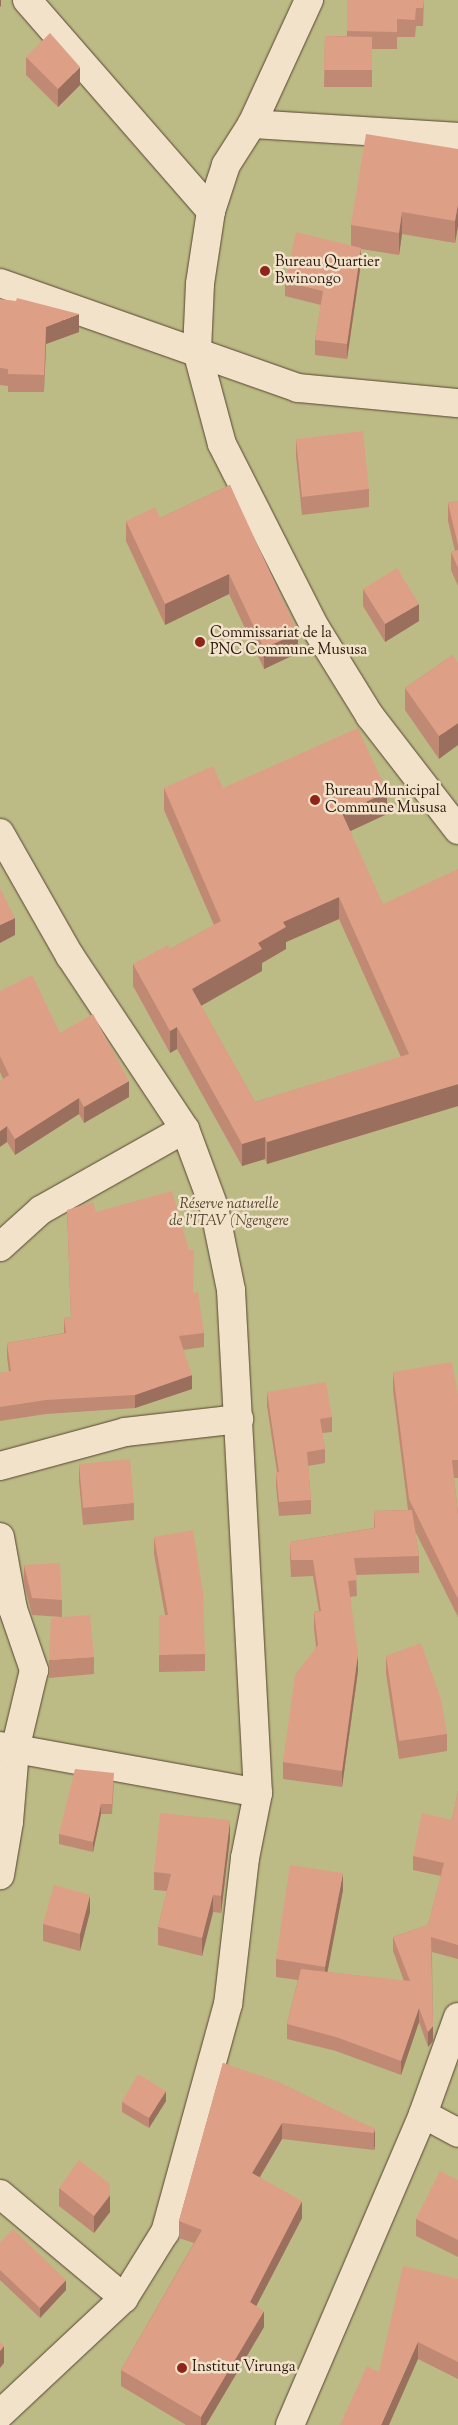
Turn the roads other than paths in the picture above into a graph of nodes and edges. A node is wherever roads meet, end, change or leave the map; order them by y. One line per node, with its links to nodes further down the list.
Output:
1 (27, 0): 5 (street)
2 (309, 0): 3 (street)
3 (252, 124): 4 (street); 5 (street)
4 (458, 137)
5 (211, 211): 7 (street)
6 (0, 283): 7 (street)
7 (197, 351): 8 (street); 9 (street)
8 (458, 403)
9 (458, 830)
10 (0, 833): 11 (street)
11 (185, 1129): 12 (street); 13 (street)
12 (0, 1247)
13 (239, 1418): 14 (street); 17 (street)
14 (0, 1466)
15 (0, 1537): 16 (street)
16 (8, 1748): 17 (street); 18 (street)
17 (258, 1793): 23 (street)
18 (0, 1875)
19 (458, 2017): 20 (street)
20 (423, 2114): 21 (street); 25 (street)
21 (458, 2133)
22 (0, 2194): 23 (street)
23 (124, 2298): 24 (street)
24 (0, 2414)
25 (290, 2425)

